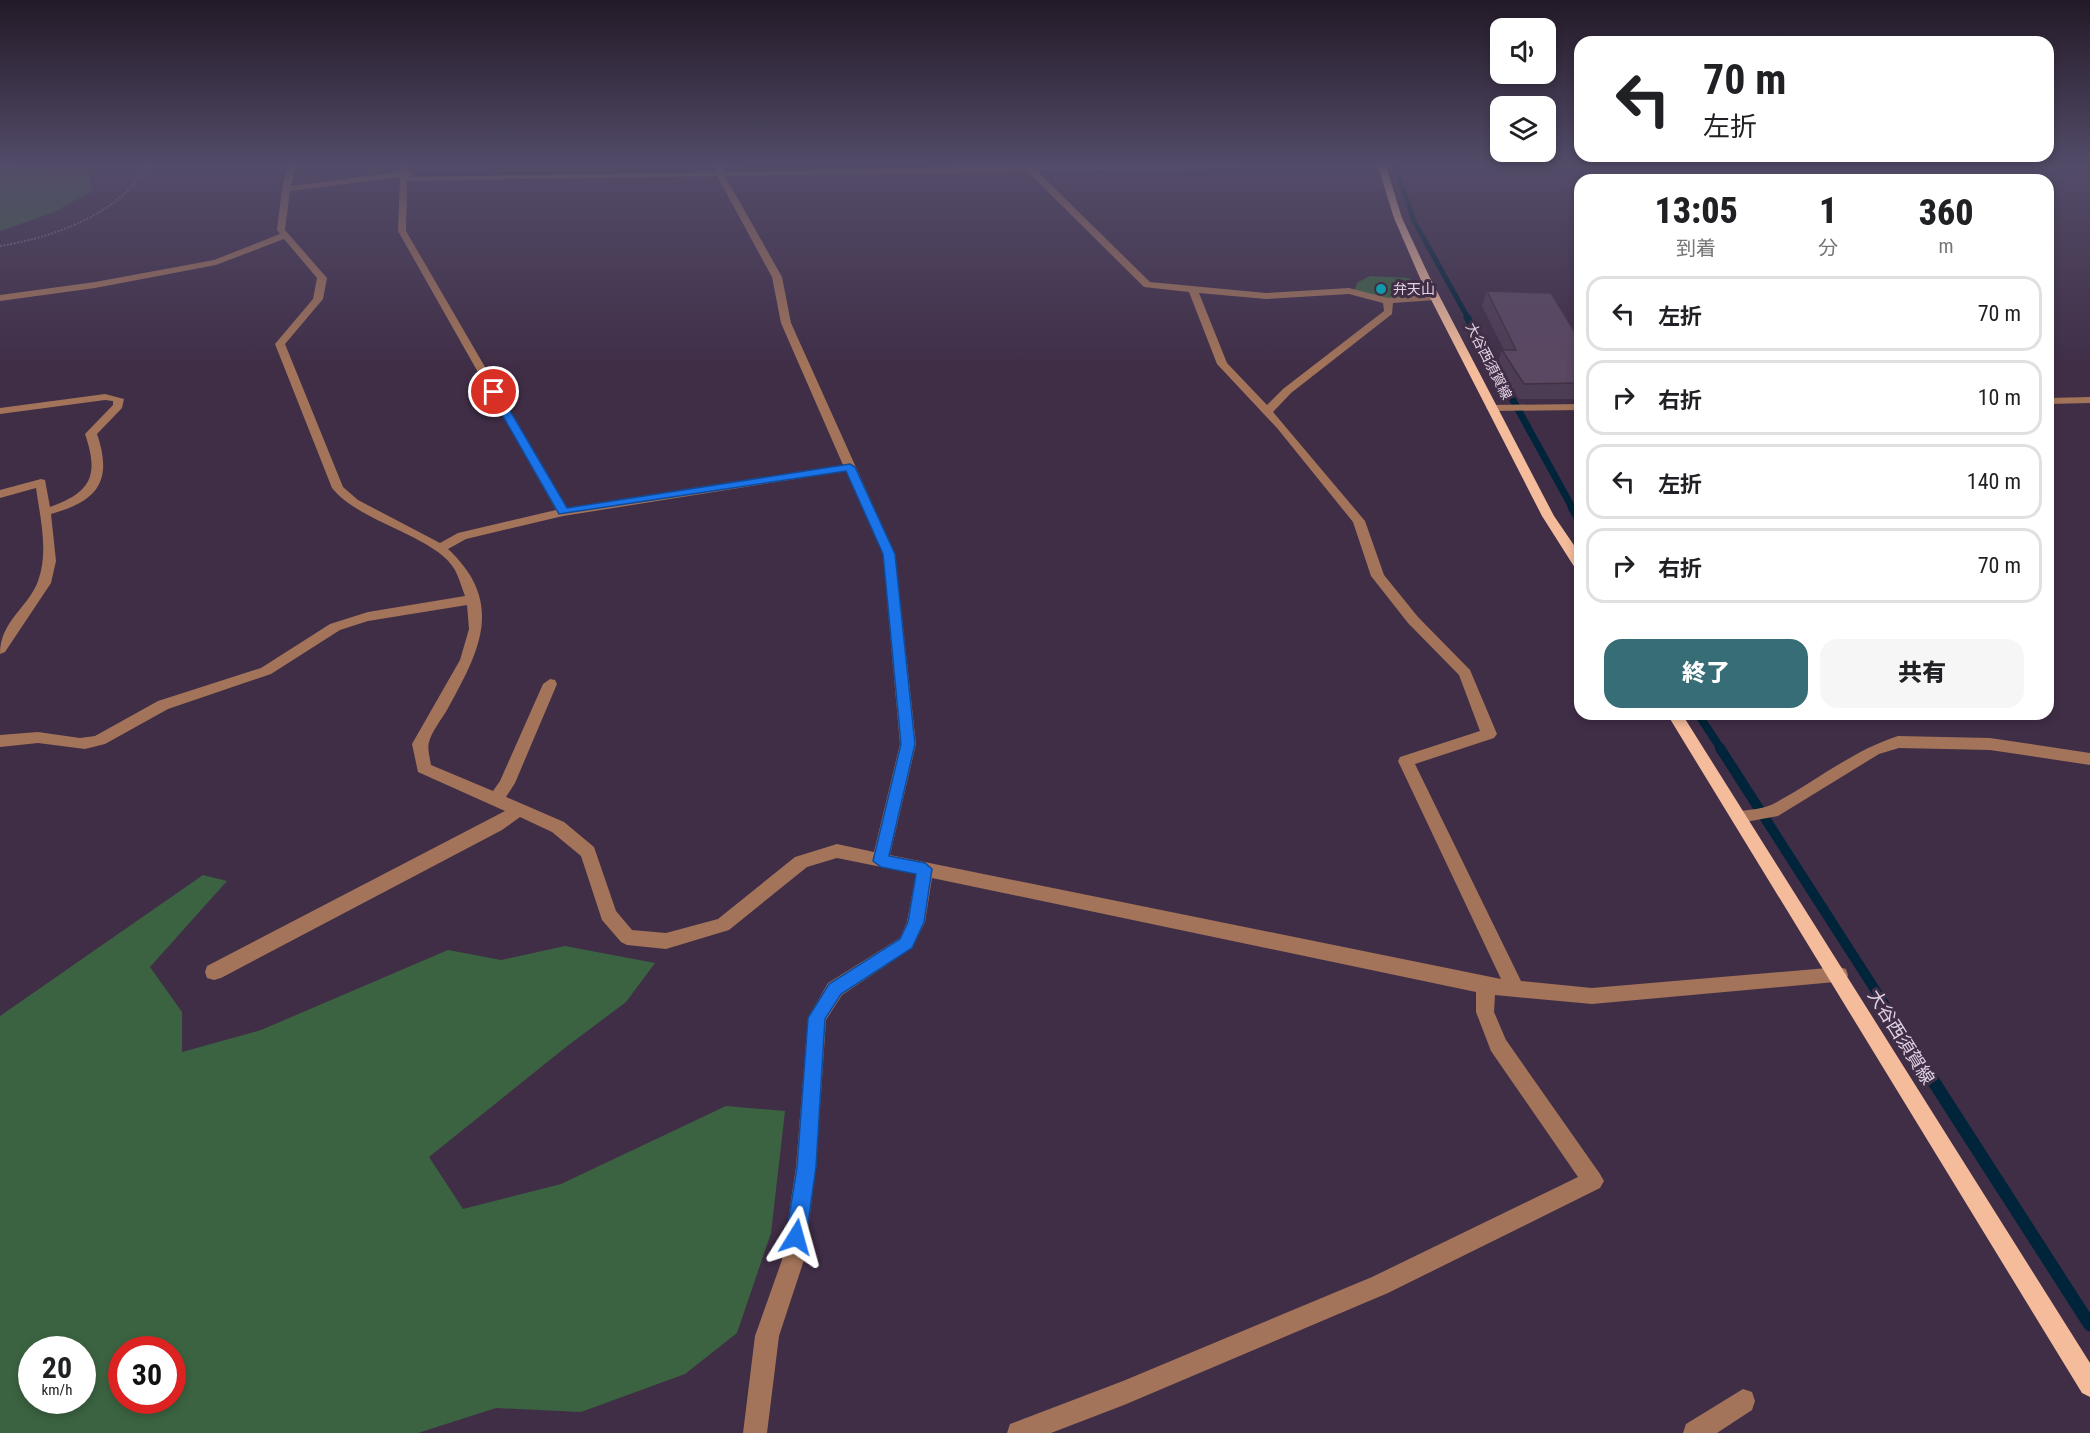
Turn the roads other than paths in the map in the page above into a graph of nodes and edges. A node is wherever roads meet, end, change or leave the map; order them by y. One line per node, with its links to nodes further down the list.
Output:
1 (284, 233): 6 (street)
2 (403, 233): 20 (street)
3 (753, 233): 17 (street)
4 (1094, 233): 7 (street)
5 (1405, 233): 8 (main road, 大谷西須賀線)
6 (286, 235): 9 (street); 21 (street)
7 (1193, 289): 10 (street); 16 (street)
8 (1435, 297): 10 (street); 14 (main road, 大谷西須賀線)
9 (0, 298)
10 (1389, 301): 16 (street)
11 (2090, 400): 12 (street)
12 (2054, 401)
13 (1574, 407): 14 (street)
14 (1491, 408): 22 (main road, 大谷西須賀線)
15 (0, 411): 19 (street)
16 (1268, 412): 37 (street)
17 (850, 467): 20 (street); 32 (street)
18 (0, 494): 19 (street)
19 (45, 512): 24 (street)
20 (563, 512): 21 (street)
21 (440, 548): 23 (street)
22 (1574, 556)
23 (472, 599): 27 (street); 29 (street)
24 (0, 649)
25 (550, 684): 29 (street)
26 (1678, 720): 31 (main road, 大谷西須賀線)
27 (0, 741)
28 (2090, 759): 31 (street)
29 (496, 799): 30 (street)
30 (519, 810): 32 (street); 34 (street)
31 (1740, 818): 35 (main road, 大谷西須賀線)
32 (881, 861): 33 (street)
33 (925, 869): 36 (street); 40 (street)
34 (214, 972)
35 (1839, 975): 37 (street); 38 (main road, 大谷西須賀線)
36 (1486, 986): 37 (street); 41 (street)
37 (1515, 989)
38 (2090, 1385)
39 (1743, 1401): 42 (street)
40 (756, 1433)
41 (1019, 1433)
42 (1695, 1433)

